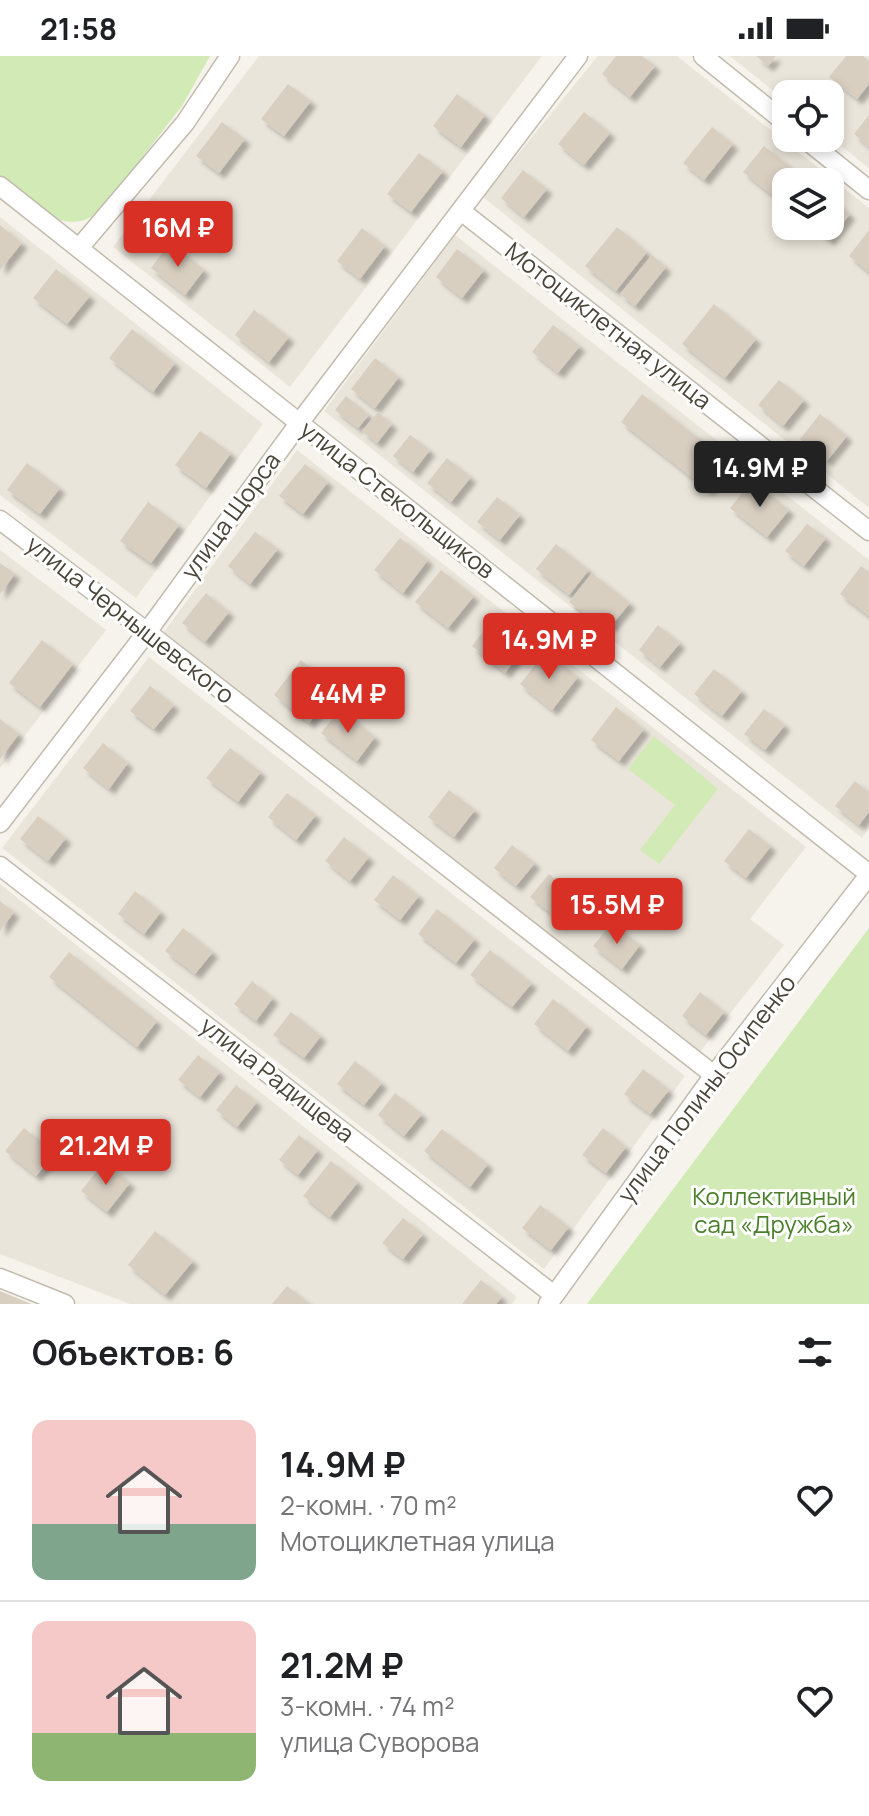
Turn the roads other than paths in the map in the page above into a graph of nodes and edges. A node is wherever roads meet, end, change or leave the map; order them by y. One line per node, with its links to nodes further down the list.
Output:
1 (230, 56): 9 (street)
2 (578, 56): 8 (street, улица Щорса)
3 (703, 56): 4 (street)
4 (772, 112)
5 (822, 152): 7 (street)
6 (0, 186): 9 (street, улица Стекольщиков)
7 (869, 190)
8 (461, 211): 10 (street, улица Щорса); 12 (street, Мотоциклетная улица)
9 (79, 248): 10 (street, улица Стекольщиков)
10 (300, 422): 13 (street, улица Щорса); 16 (street, улица Стекольщиков)
11 (0, 520): 13 (street, улица Чернышевского)
12 (869, 531)
13 (147, 632): 14 (street, улица Щорса); 17 (street, улица Чернышевского)
14 (0, 823)
15 (0, 866): 19 (street, улица Радищева)
16 (869, 875): 17 (street, улица Полины Осипенко)
17 (714, 1075): 19 (street, улица Полины Осипенко)
18 (0, 1278): 20 (street)
19 (551, 1299)
20 (65, 1304)

